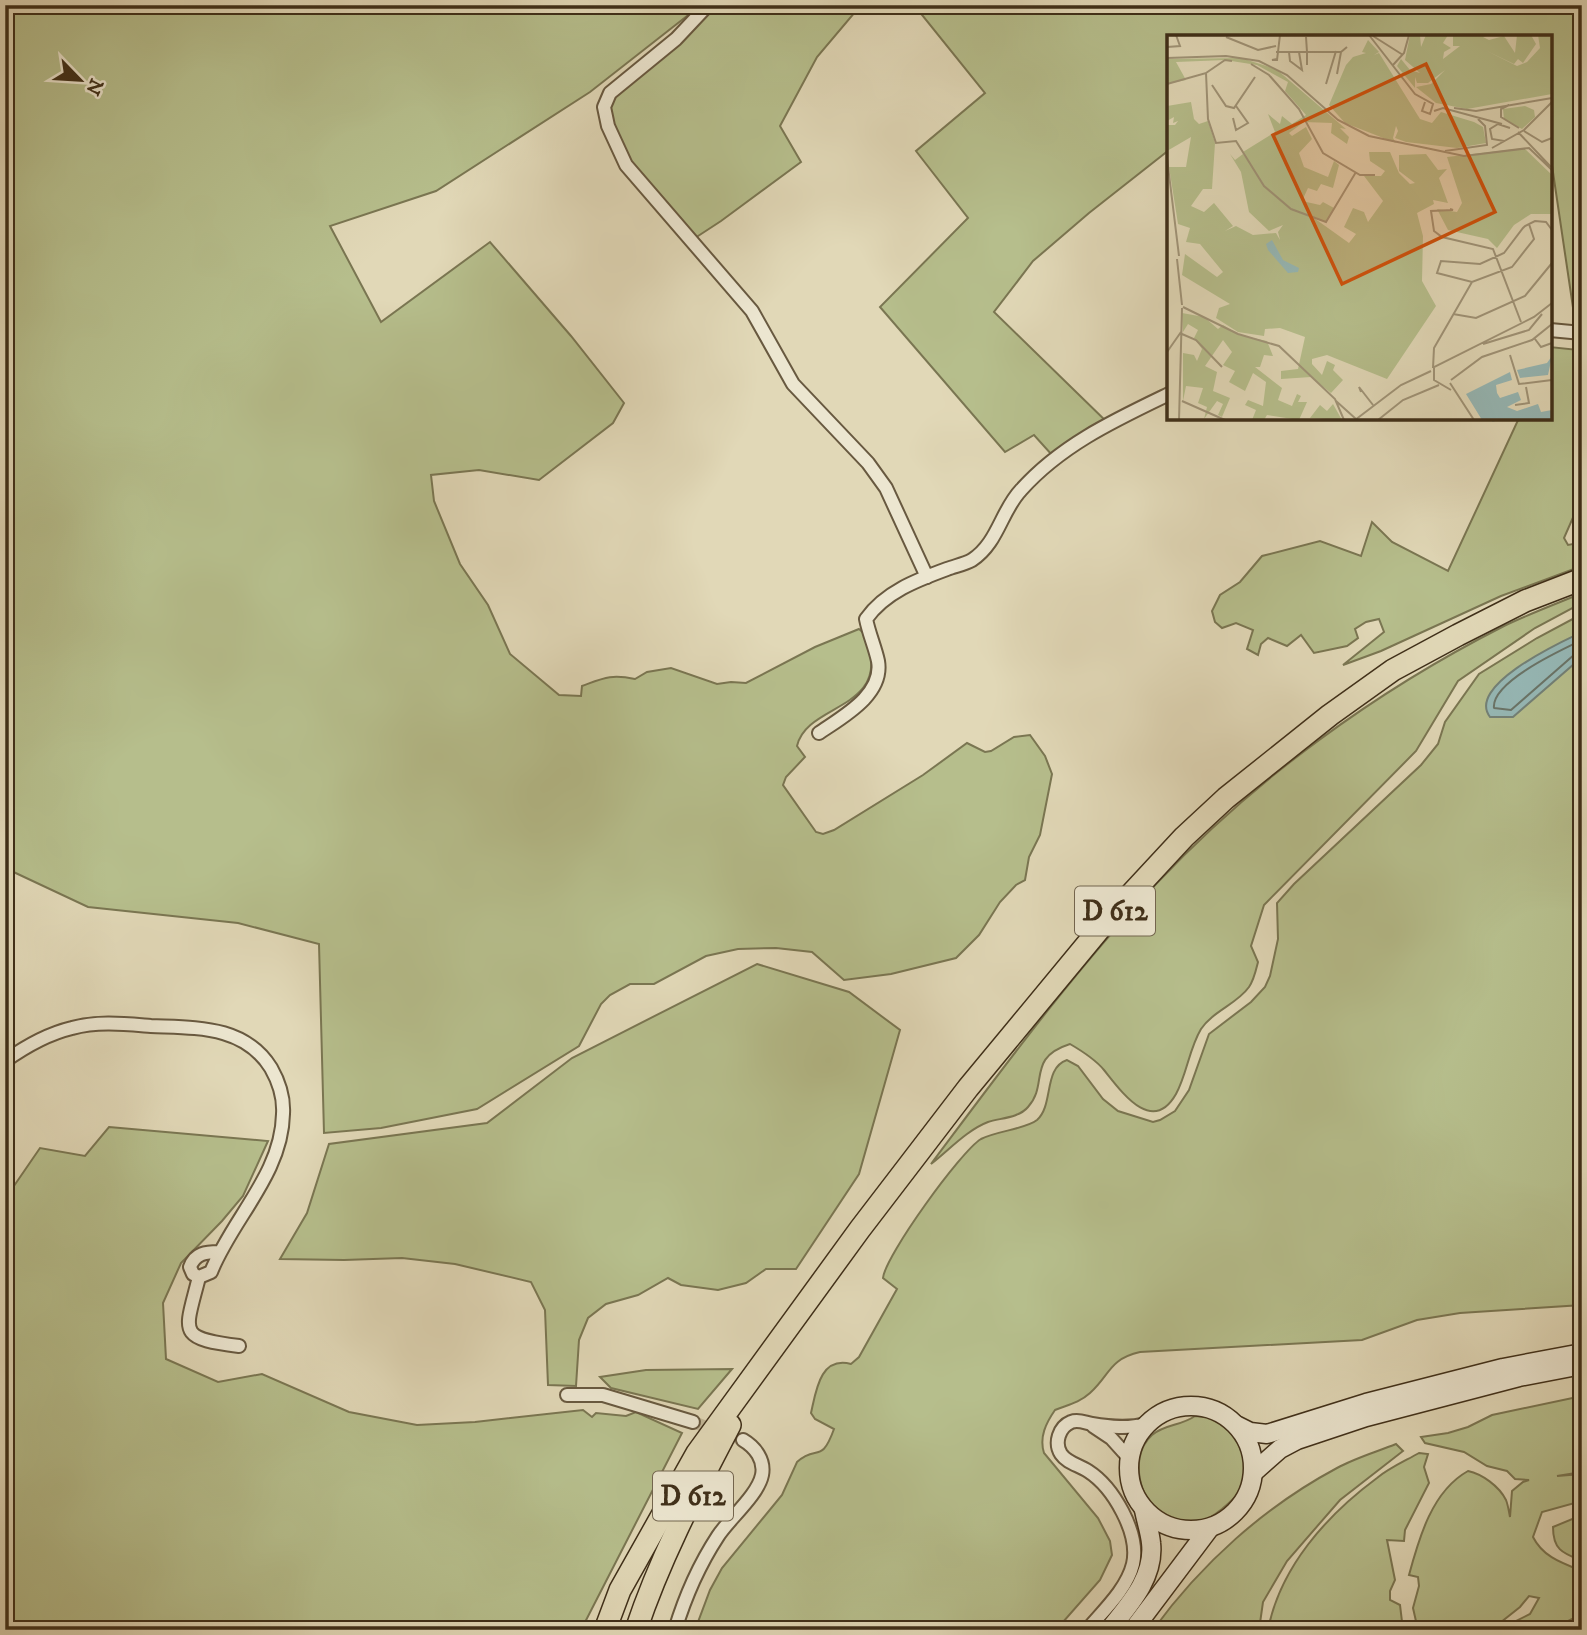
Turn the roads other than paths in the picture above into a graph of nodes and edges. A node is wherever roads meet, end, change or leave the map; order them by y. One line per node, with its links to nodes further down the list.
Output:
1 (708, 5): 5 (street)
2 (1552, 330): 3 (street)
3 (1582, 333)
4 (1167, 395): 5 (street)
5 (927, 577): 7 (street)
6 (1582, 579): 12 (highway, D 612)
7 (818, 733)
8 (5, 1061): 9 (street)
9 (239, 1346)
10 (1582, 1353): 17 (main road)
11 (1582, 1365): 20 (main road)
12 (760, 1367): 22 (highway, D 612); 26 (highway, D 612)
13 (567, 1395): 14 (street)
14 (693, 1422)
15 (1089, 1424): 16 (street); 19 (street); 28 (street)
16 (1146, 1424): 17 (main road); 19 (main road)
17 (1238, 1426): 20 (main road)
18 (743, 1440): 27 (street)
19 (1129, 1458): 21 (main road)
20 (1254, 1472): 23 (main road)
21 (1144, 1510): 23 (main road); 29 (main road)
22 (657, 1527): 24 (highway, D 612); 25 (highway, D 612)
23 (1209, 1529): 30 (main road)
24 (605, 1630)
25 (616, 1630)
26 (636, 1630)
27 (675, 1630)
28 (1087, 1630)
29 (1109, 1630)
30 (1133, 1630)

